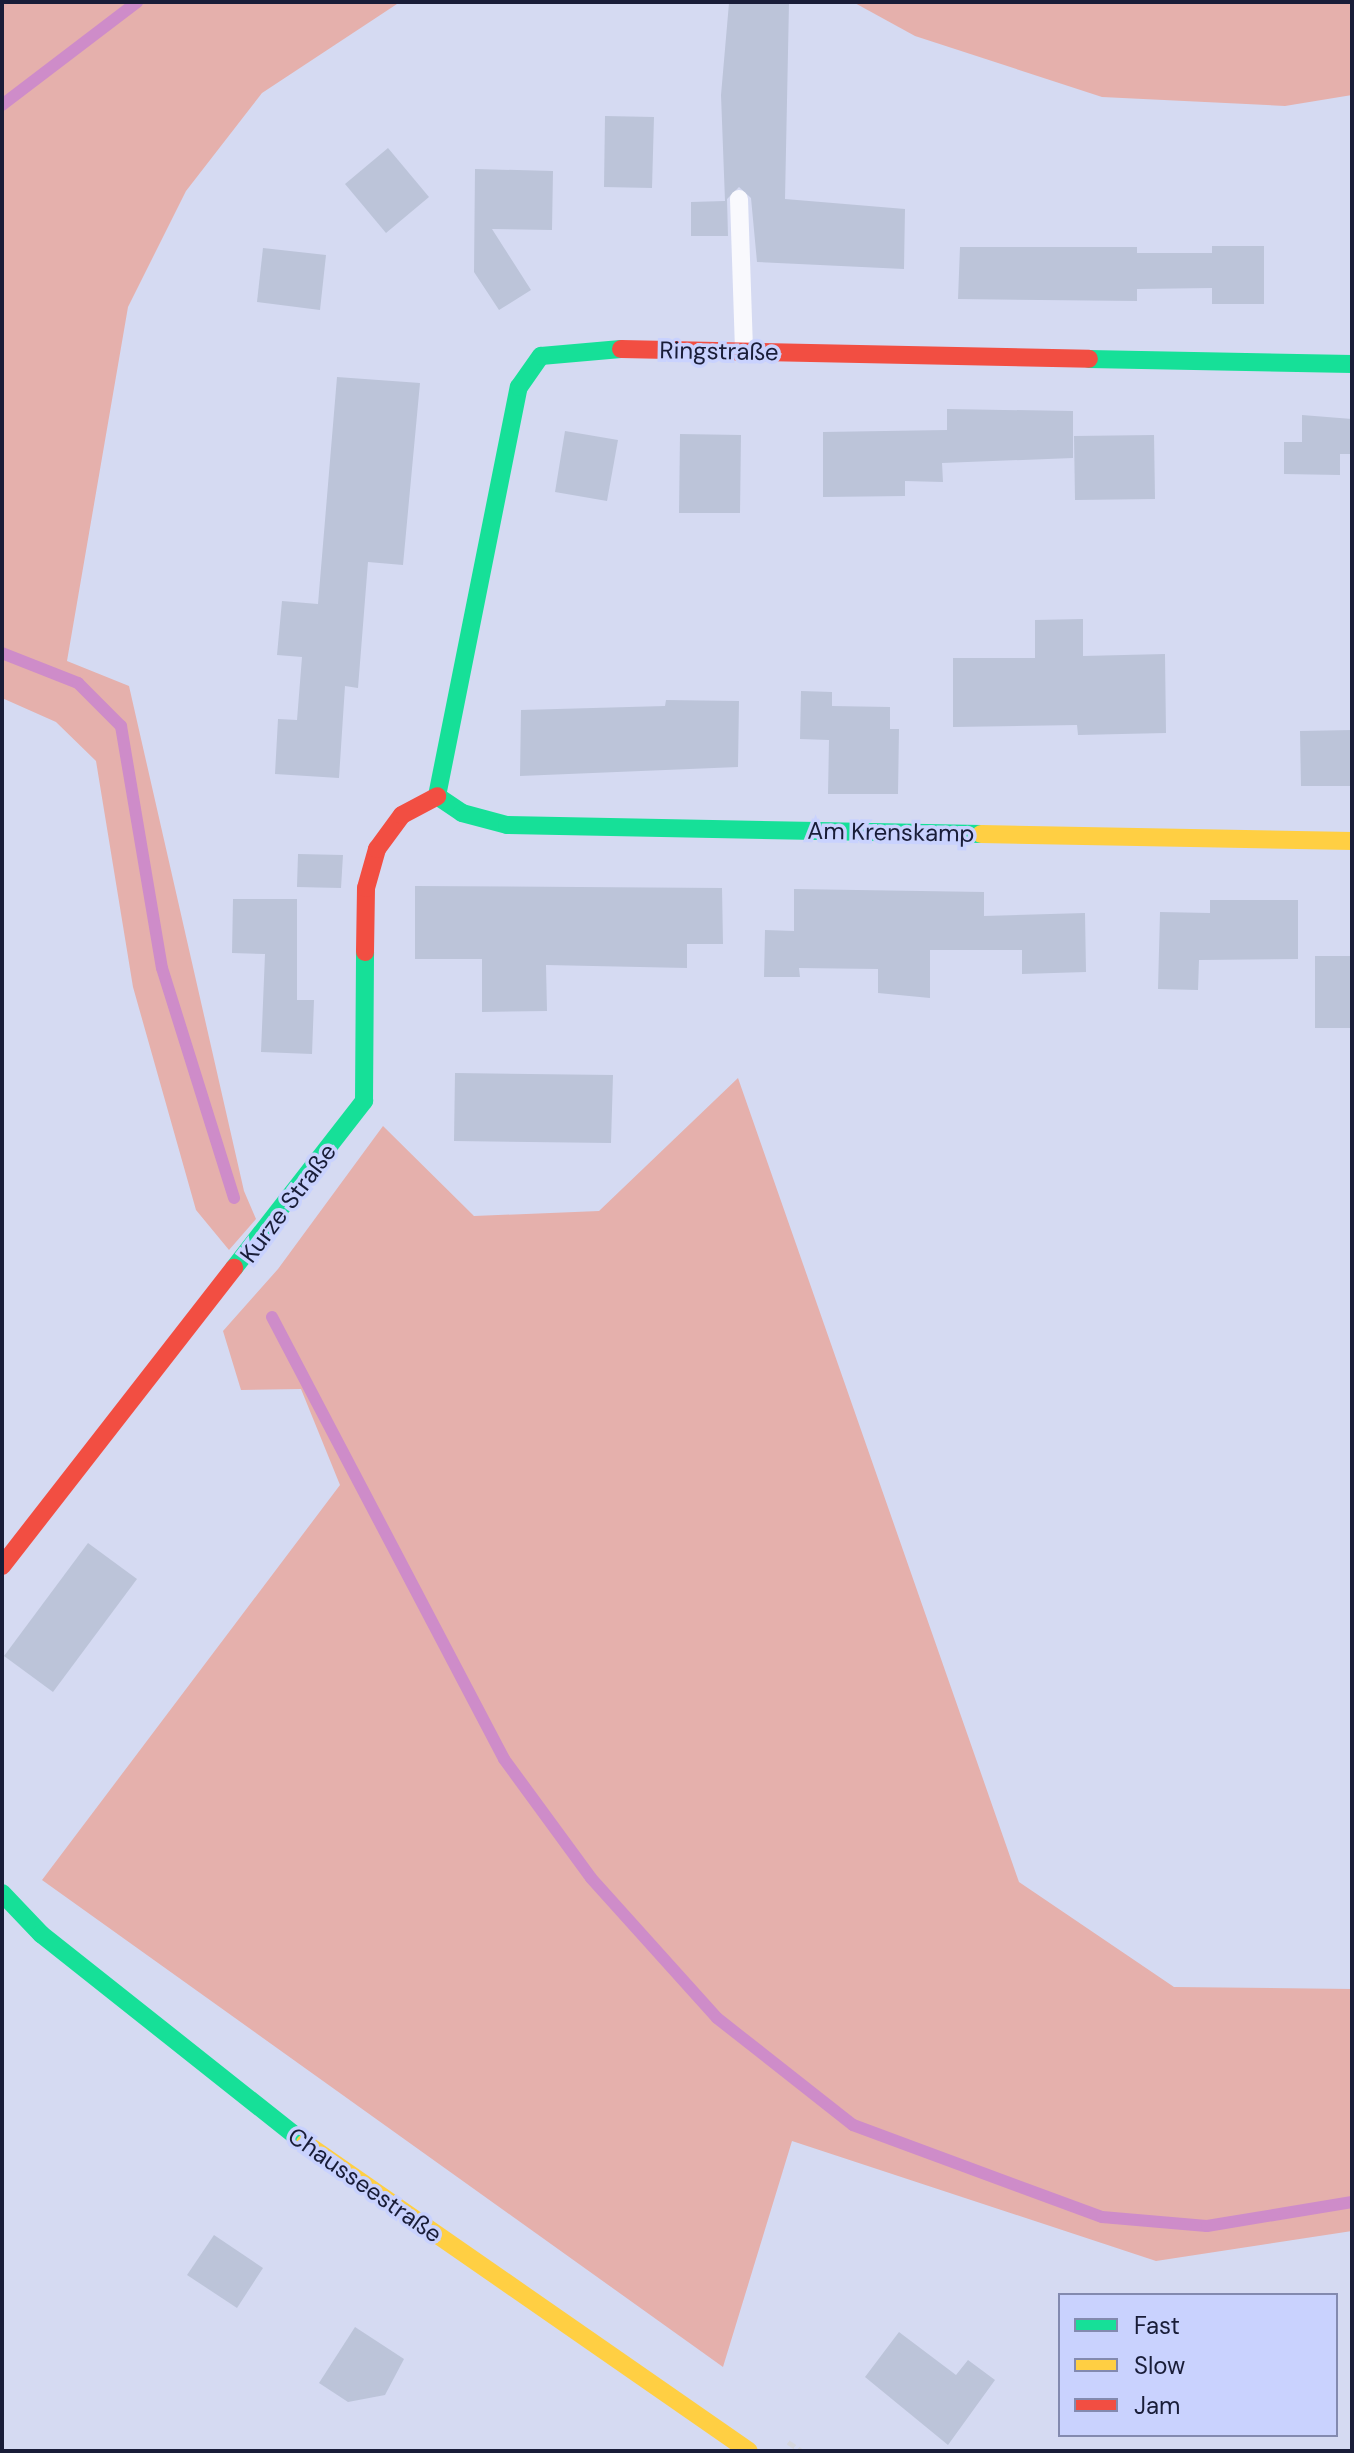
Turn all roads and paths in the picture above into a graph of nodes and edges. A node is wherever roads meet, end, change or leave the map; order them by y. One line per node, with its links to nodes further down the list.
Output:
1 (739, 199): 2 (lane)
2 (744, 352): 3 (street, Ringstraße); 4 (street, Ringstraße)
3 (1352, 364)
4 (437, 796): 5 (street, Am Krenskamp); 6 (street, Kurze Straße)
5 (1352, 841)
6 (2, 1566)
7 (2, 1893): 8 (street, Chausseestraße)
8 (749, 2451)

